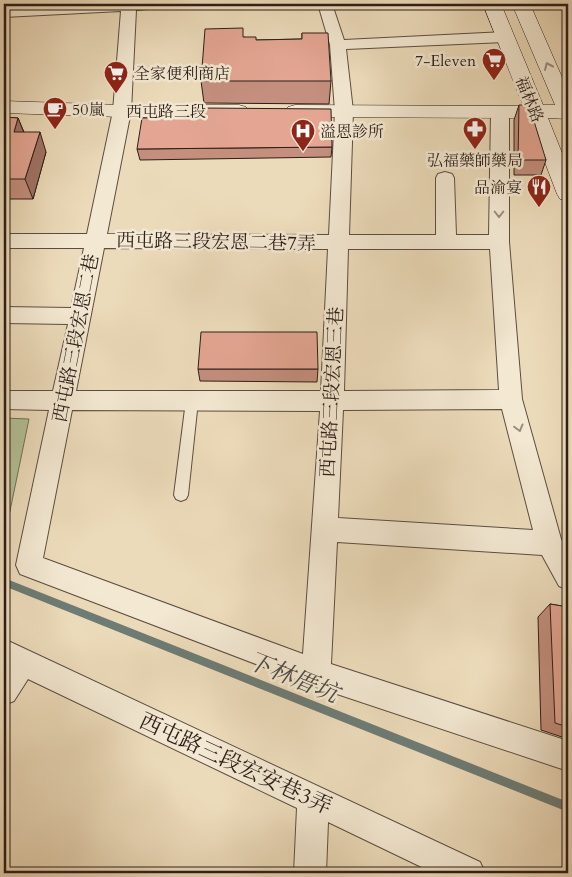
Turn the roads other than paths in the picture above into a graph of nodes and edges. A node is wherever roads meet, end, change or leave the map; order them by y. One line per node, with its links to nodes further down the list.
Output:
1 (129, 4): 2 (street); 6 (street); 10 (street, 西屯路三段宏恩二巷)
2 (165, 4)
3 (325, 4): 8 (street, 西屯路三段宏恩三巷)
4 (492, 4): 7 (street, 福林路)
5 (521, 4): 13 (street, 福林路, one-way to 5)
6 (4, 12)
7 (505, 37): 8 (street); 12 (street, 福林路)
8 (338, 45): 11 (street, 西屯路三段宏恩三巷)
9 (4, 107): 10 (street, 西屯路三段)
10 (122, 111): 11 (street, 西屯路三段); 17 (street, 西屯路三段宏恩二巷)
11 (344, 111): 14 (street, 西屯路三段); 21 (street, 西屯路三段宏恩三巷)
12 (535, 111): 13 (street, 西屯路三段); 14 (street, 西屯路三段); 16 (street, 福林路)
13 (568, 111)
14 (500, 113): 20 (street, one-way to 20)
15 (444, 178): 19 (street)
16 (568, 194)
17 (95, 240): 18 (street, 西屯路三段宏恩二巷7弄); 21 (street, 西屯路三段宏恩二巷7弄); 23 (street, 西屯路三段宏恩二巷)
18 (4, 241)
19 (446, 242): 20 (street, 西屯路三段宏恩二巷7弄); 21 (street, 西屯路三段宏恩二巷7弄)
20 (499, 242): 24 (street)
21 (338, 243): 28 (street, 西屯路三段宏恩三巷)
22 (4, 316): 23 (street)
23 (79, 316): 26 (street, 西屯路三段宏恩二巷)
24 (511, 398): 28 (street); 31 (street, one-way to 31)
25 (4, 400): 26 (street)
26 (62, 401): 27 (street); 34 (street, 西屯路三段宏恩二巷)
27 (192, 401): 28 (street); 29 (lane)
28 (332, 401): 30 (street, 西屯路三段宏恩三巷)
29 (181, 495)
30 (325, 529): 31 (street); 34 (street, 西屯路三段宏恩三巷)
31 (549, 543): 32 (street)
32 (568, 577)
33 (13, 657): 35 (street); 37 (street, 西屯路三段宏安巷3弄)
34 (316, 673): 36 (street)
35 (4, 691)
36 (568, 756)
37 (313, 800): 38 (street); 39 (street, 西屯路三段宏安巷3弄)
38 (310, 873)
39 (469, 873)

